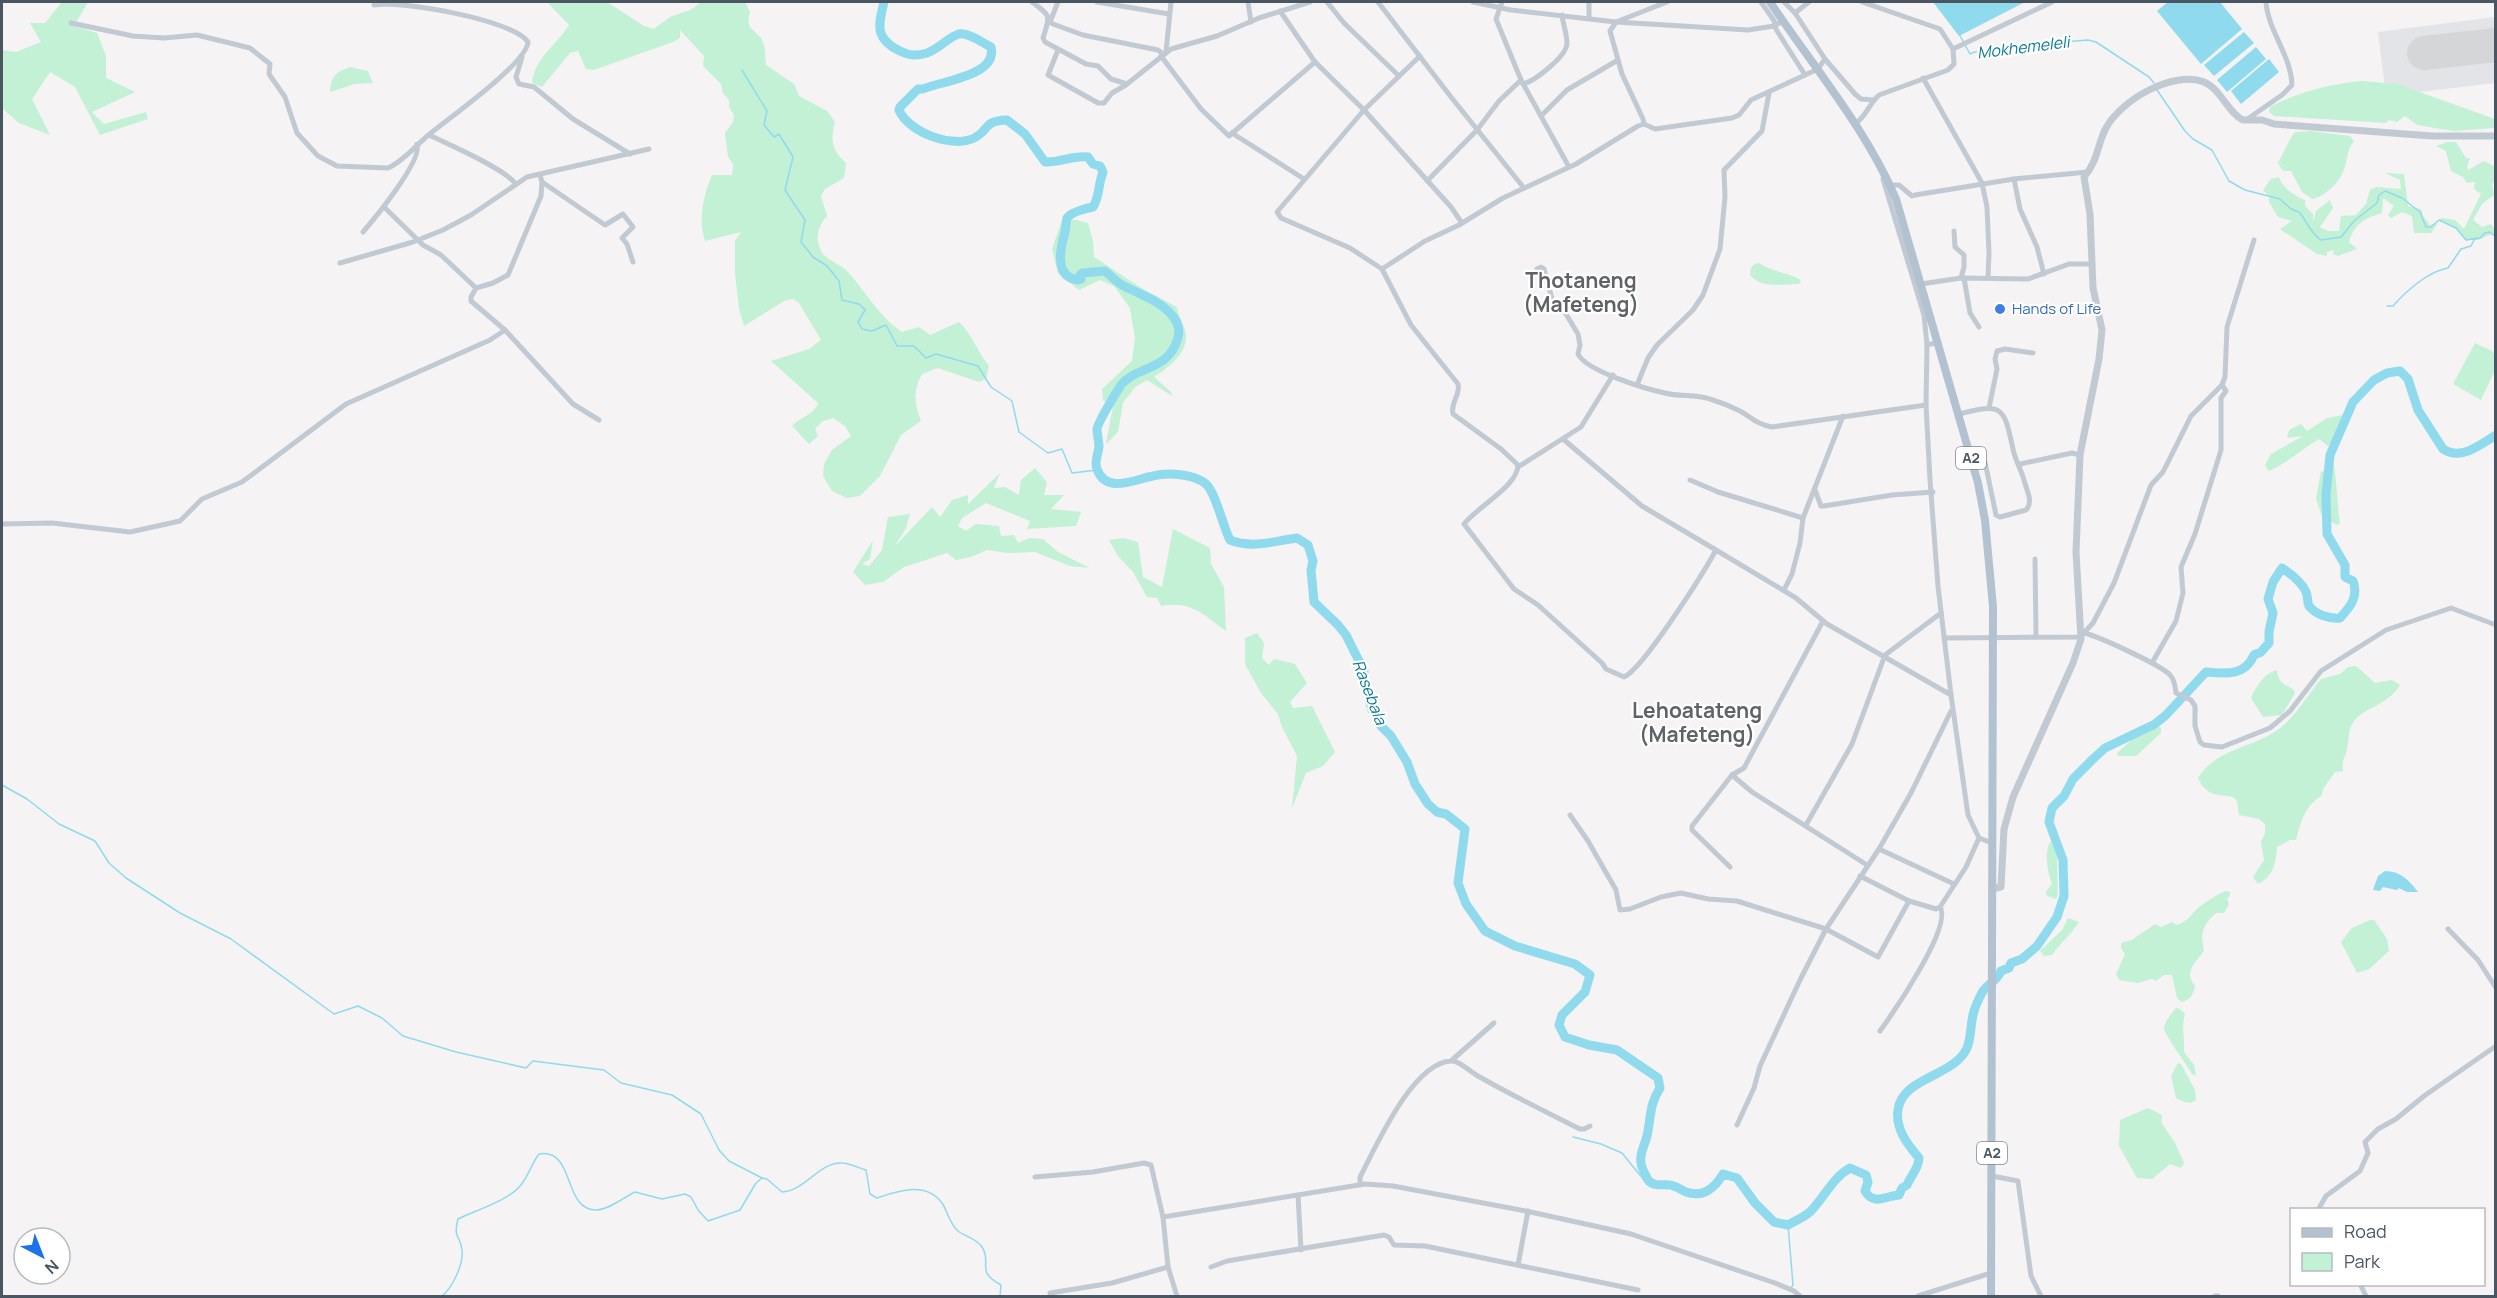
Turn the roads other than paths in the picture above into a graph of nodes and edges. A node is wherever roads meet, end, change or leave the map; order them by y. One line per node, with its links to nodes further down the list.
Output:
1 (1032, 2): 27 (street)
2 (1058, 2): 27 (street)
3 (1097, 2): 23 (street)
4 (1171, 2): 23 (street)
5 (1248, 2): 28 (street)
6 (1310, 2): 21 (street)
7 (1327, 2): 42 (street)
8 (1378, 2): 36 (street)
9 (1473, 2): 19 (street)
10 (1589, 2): 25 (street)
11 (1667, 2): 29 (street)
12 (1761, 2): 31 (street)
13 (1770, 2): 26 (main road, A2)
14 (1784, 2): 22 (street)
15 (1809, 2): 22 (street)
16 (1862, 2): 32 (street)
17 (2052, 2): 32 (street)
18 (2266, 2): 50 (street)
19 (1500, 4): 24 (street); 44 (street)
20 (374, 5): 35 (street)
21 (1280, 10): 28 (street); 39 (street)
22 (1795, 13): 37 (street)
23 (1169, 14): 34 (street)
24 (1562, 15): 25 (street); 44 (street)
25 (1589, 18): 29 (street)
26 (1783, 21): 31 (street); 40 (main road, A2)
27 (1050, 22): 33 (street); 34 (street)
28 (1251, 22): 34 (street)
29 (1616, 22): 31 (street); 38 (street)
30 (71, 24): 57 (street)
31 (1774, 26): 41 (street)
32 (1953, 49): 43 (street)
33 (1058, 50): 45 (street); 45 (street)
34 (1163, 54): 45 (street); 54 (street)
35 (522, 55): 55 (street); 59 (street)
36 (1420, 56): 42 (street); 53 (street)
37 (1825, 59): 40 (street); 47 (street)
38 (1618, 60): 49 (street); 51 (street)
39 (1315, 62): 48 (street); 54 (street)
40 (1818, 69): 41 (street); 52 (main road, A2)
41 (1805, 75): 46 (street)
42 (1399, 76): 48 (street)
43 (1923, 78): 47 (street); 69 (street)
44 (1522, 82): 49 (street); 53 (street)
45 (1127, 84)
46 (1769, 93): 51 (street); 94 (street)
47 (1873, 100): 52 (street)
48 (1364, 110): 64 (street); 66 (street)
49 (1541, 116): 60 (street)
50 (2260, 116): 56 (street); 61 (street)
51 (1644, 124): 60 (street)
52 (1854, 124): 62 (main road, A2)
53 (1477, 130): 66 (street); 71 (street)
54 (1232, 133): 64 (street)
55 (429, 135): 57 (street); 68 (street)
56 (2496, 136)
57 (417, 144): 72 (street)
58 (649, 149): 59 (street)
59 (630, 154): 63 (street)
60 (1569, 167): 71 (street)
61 (2088, 172): 65 (street); 80 (street)
62 (1884, 173): 70 (main road, A2); 91 (street)
63 (540, 175): 67 (street); 68 (street)
64 (1304, 179): 81 (street)
65 (2014, 179): 69 (street); 83 (street)
66 (1427, 181): 73 (street)
67 (542, 182): 78 (street); 87 (street)
68 (515, 183): 76 (street)
69 (1982, 183): 70 (street); 85 (street)
70 (1890, 185): 86 (main road, A2)
71 (1524, 188): 73 (street)
72 (384, 207): 75 (street); 76 (street)
73 (1462, 223): 81 (street)
74 (1954, 231): 84 (street)
75 (363, 232)
76 (417, 240): 79 (street); 87 (street)
77 (2254, 240): 95 (street)
78 (633, 262)
79 (340, 263)
80 (2091, 264): 83 (street); 102 (street)
81 (1383, 269): 105 (street)
82 (1538, 269): 93 (street)
83 (2044, 274): 85 (street)
84 (1962, 278): 85 (street); 86 (street); 88 (street)
85 (1988, 278)
86 (1921, 284): 90 (main road, A2)
87 (476, 288): 89 (street)
88 (1979, 327)
89 (505, 330): 100 (street); 110 (street)
90 (1939, 342): 91 (street); 98 (main road, A2)
91 (1927, 345): 96 (street)
92 (2033, 353): 97 (street)
93 (1613, 375): 94 (street); 101 (street)
94 (1637, 384): 99 (street)
95 (2222, 385): 117 (street); 122 (street)
96 (1926, 405): 99 (street); 108 (street)
97 (1989, 408): 98 (street); 104 (street)
98 (1959, 414): 119 (main road, A2)
99 (1843, 416): 107 (street)
100 (599, 420)
101 (1563, 439): 105 (street); 111 (street)
102 (2080, 454): 104 (street); 117 (street)
103 (1985, 462): 104 (street)
104 (2020, 464)
105 (1518, 467): 111 (street)
106 (1690, 480): 109 (street)
107 (1815, 490): 108 (street); 109 (street)
108 (1933, 492): 114 (street)
109 (1803, 519): 113 (street)
110 (2, 524)
111 (1716, 550): 113 (street)
112 (2035, 559): 118 (street)
113 (1784, 590): 115 (street)
114 (1941, 613): 120 (street); 121 (street)
115 (1823, 621): 121 (street); 125 (street)
116 (2496, 625): 122 (street)
117 (2082, 635): 118 (street); 122 (street); 135 (street)
118 (2036, 636): 119 (street)
119 (1992, 637): 120 (street); 129 (main road, A2)
120 (1944, 638): 123 (street)
121 (1885, 655): 123 (street); 127 (street)
122 (2152, 663)
123 (1951, 695): 124 (street)
124 (1952, 710): 128 (street); 130 (street)
125 (1732, 775): 127 (street); 132 (street)
126 (1570, 815): 138 (street)
127 (1806, 825): 131 (street)
128 (1979, 838): 129 (street); 134 (street)
129 (1992, 843): 135 (main road, A2)
130 (1879, 849): 131 (street); 134 (street)
131 (1867, 865): 133 (street)
132 (1730, 867)
133 (1860, 876): 136 (street); 138 (street)
134 (1954, 884): 137 (street)
135 (1992, 888): 147 (main road, A2)
136 (1909, 901): 137 (street); 138 (street)
137 (1940, 907): 142 (street)
138 (1826, 929): 145 (street)
139 (2448, 929): 140 (street)
140 (2496, 988)
141 (1494, 1023): 144 (street)
142 (1880, 1031)
143 (2496, 1046): 151 (street)
144 (1452, 1060): 146 (street); 149 (street)
145 (1737, 1125)
146 (1590, 1126)
147 (1992, 1176): 158 (main road, A2); 165 (street)
148 (1035, 1177): 153 (street)
149 (1360, 1185): 150 (street); 152 (street)
150 (1298, 1195): 153 (street); 154 (street)
151 (2319, 1208)
152 (1528, 1211): 155 (street); 162 (street)
153 (1163, 1217): 156 (street)
154 (1301, 1250): 155 (street); 157 (street)
155 (1518, 1265): 159 (street)
156 (1168, 1267): 160 (street); 161 (street)
157 (1211, 1267)
158 (1991, 1273): 163 (street); 164 (main road, A2)
159 (1638, 1290)
160 (1050, 1293)
161 (1177, 1296)
162 (1800, 1296)
163 (1918, 1296)
164 (1991, 1296)
165 (2041, 1296)

